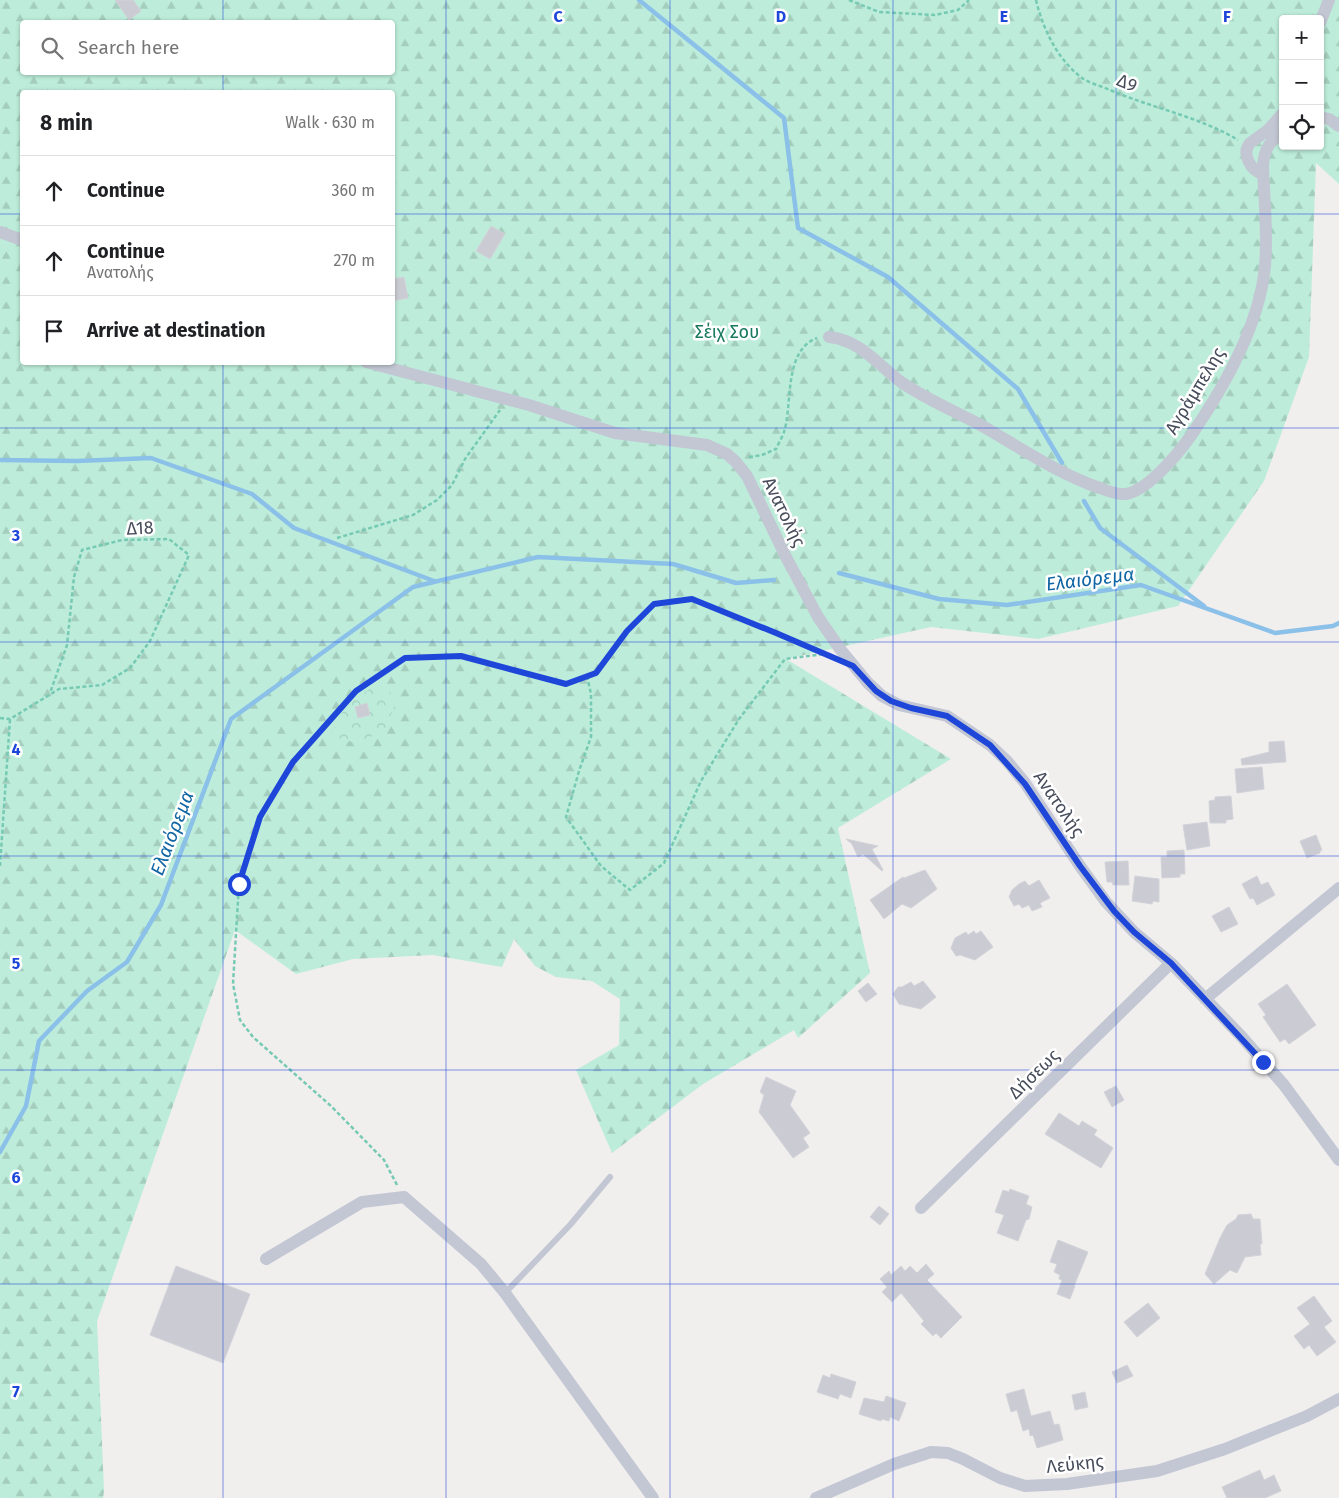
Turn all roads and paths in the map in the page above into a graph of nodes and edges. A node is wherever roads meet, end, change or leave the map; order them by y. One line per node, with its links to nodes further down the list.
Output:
1 (849, 0): 2 (path)
2 (969, 0)
3 (1036, 0): 10 (path, Δ9)
4 (1329, 0): 5 (street)
5 (1323, 15)
6 (1279, 118): 10 (street)
7 (1324, 118): 8 (street)
8 (1339, 126)
9 (1279, 135): 11 (street, Αγράμπελης)
10 (1247, 146): 11 (street)
11 (1263, 174): 14 (street, Αγράμπελης)
12 (0, 232): 13 (street)
13 (20, 239)
14 (829, 337): 17 (path)
15 (378, 365): 16 (street)
16 (509, 399): 17 (street); 18 (path)
17 (736, 462): 27 (street, Ανατολής)
18 (337, 538)
19 (826, 654): 20 (path); 21 (path); 21 (path)
20 (832, 657)
21 (586, 676): 31 (path)
22 (50, 693): 22 (path, Δ18); 24 (path, Δ18)
23 (0, 718): 24 (path)
24 (10, 719): 25 (path)
25 (0, 866)
26 (1339, 888): 28 (street)
27 (1171, 963): 28 (street, Ανατολής); 32 (street, Δήσεως)
28 (1205, 999): 29 (street, Ανατολής)
29 (1339, 1160)
30 (610, 1177): 34 (lane)
31 (404, 1197): 33 (street); 34 (street)
32 (921, 1208)
33 (266, 1259)
34 (505, 1293): 36 (street)
35 (1339, 1399): 37 (street, Λεύκης)
36 (653, 1498)
37 (816, 1498)

